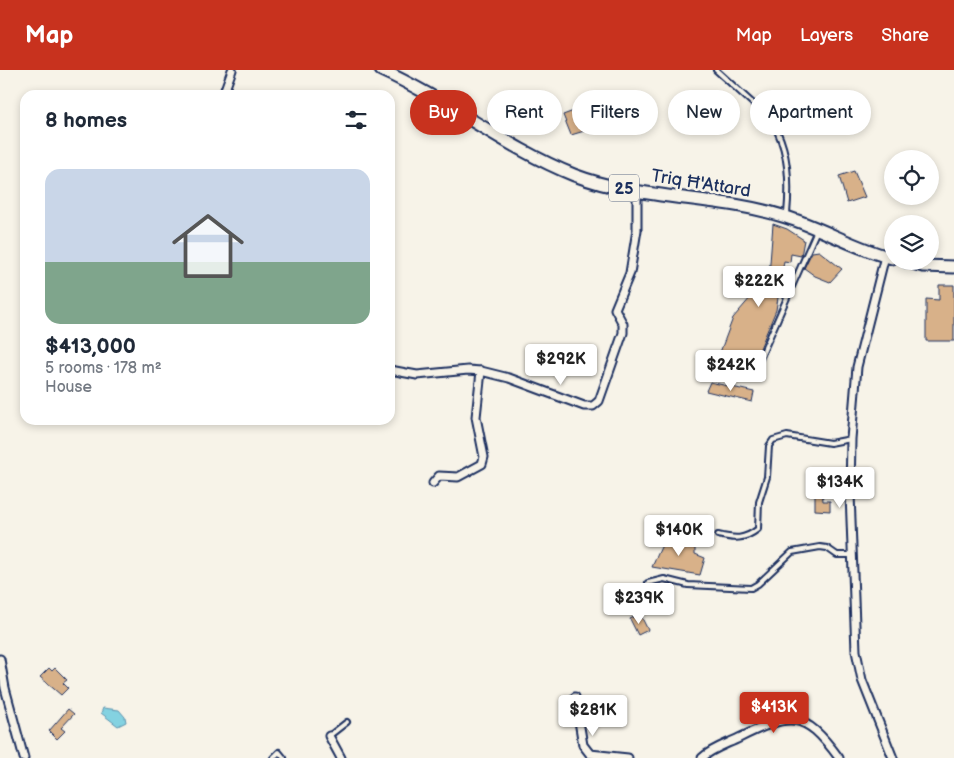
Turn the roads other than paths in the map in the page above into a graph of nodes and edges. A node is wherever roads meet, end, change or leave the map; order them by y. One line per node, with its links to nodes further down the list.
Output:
1 (232, 70): 4 (street)
2 (381, 70): 5 (main road, Triq Ħ'Attard / 25)
3 (716, 70): 6 (lane)
4 (225, 90)
5 (636, 190): 6 (main road, Triq Ħ'Attard / 25); 13 (street)
6 (787, 217): 7 (main road, Triq Ħ'Attard / 25)
7 (817, 230): 8 (main road, Triq Ħ'Attard / 25); 14 (lane)
8 (884, 255)
9 (939, 267): 10 (main road)
10 (954, 267)
11 (885, 270): 15 (street)
12 (395, 371): 13 (street)
13 (481, 371): 16 (street)
14 (752, 377)
15 (851, 439): 17 (lane); 18 (street)
16 (432, 483)
17 (718, 535)
18 (852, 555): 19 (lane); 31 (street)
19 (648, 583)
20 (0, 658): 24 (street)
21 (575, 697): 28 (street)
22 (346, 722): 23 (lane)
23 (329, 736): 27 (street)
24 (24, 758)
25 (274, 758): 26 (lane)
26 (284, 758)
27 (341, 758)
28 (628, 758)
29 (702, 758): 30 (street)
30 (839, 758)
31 (892, 758)

